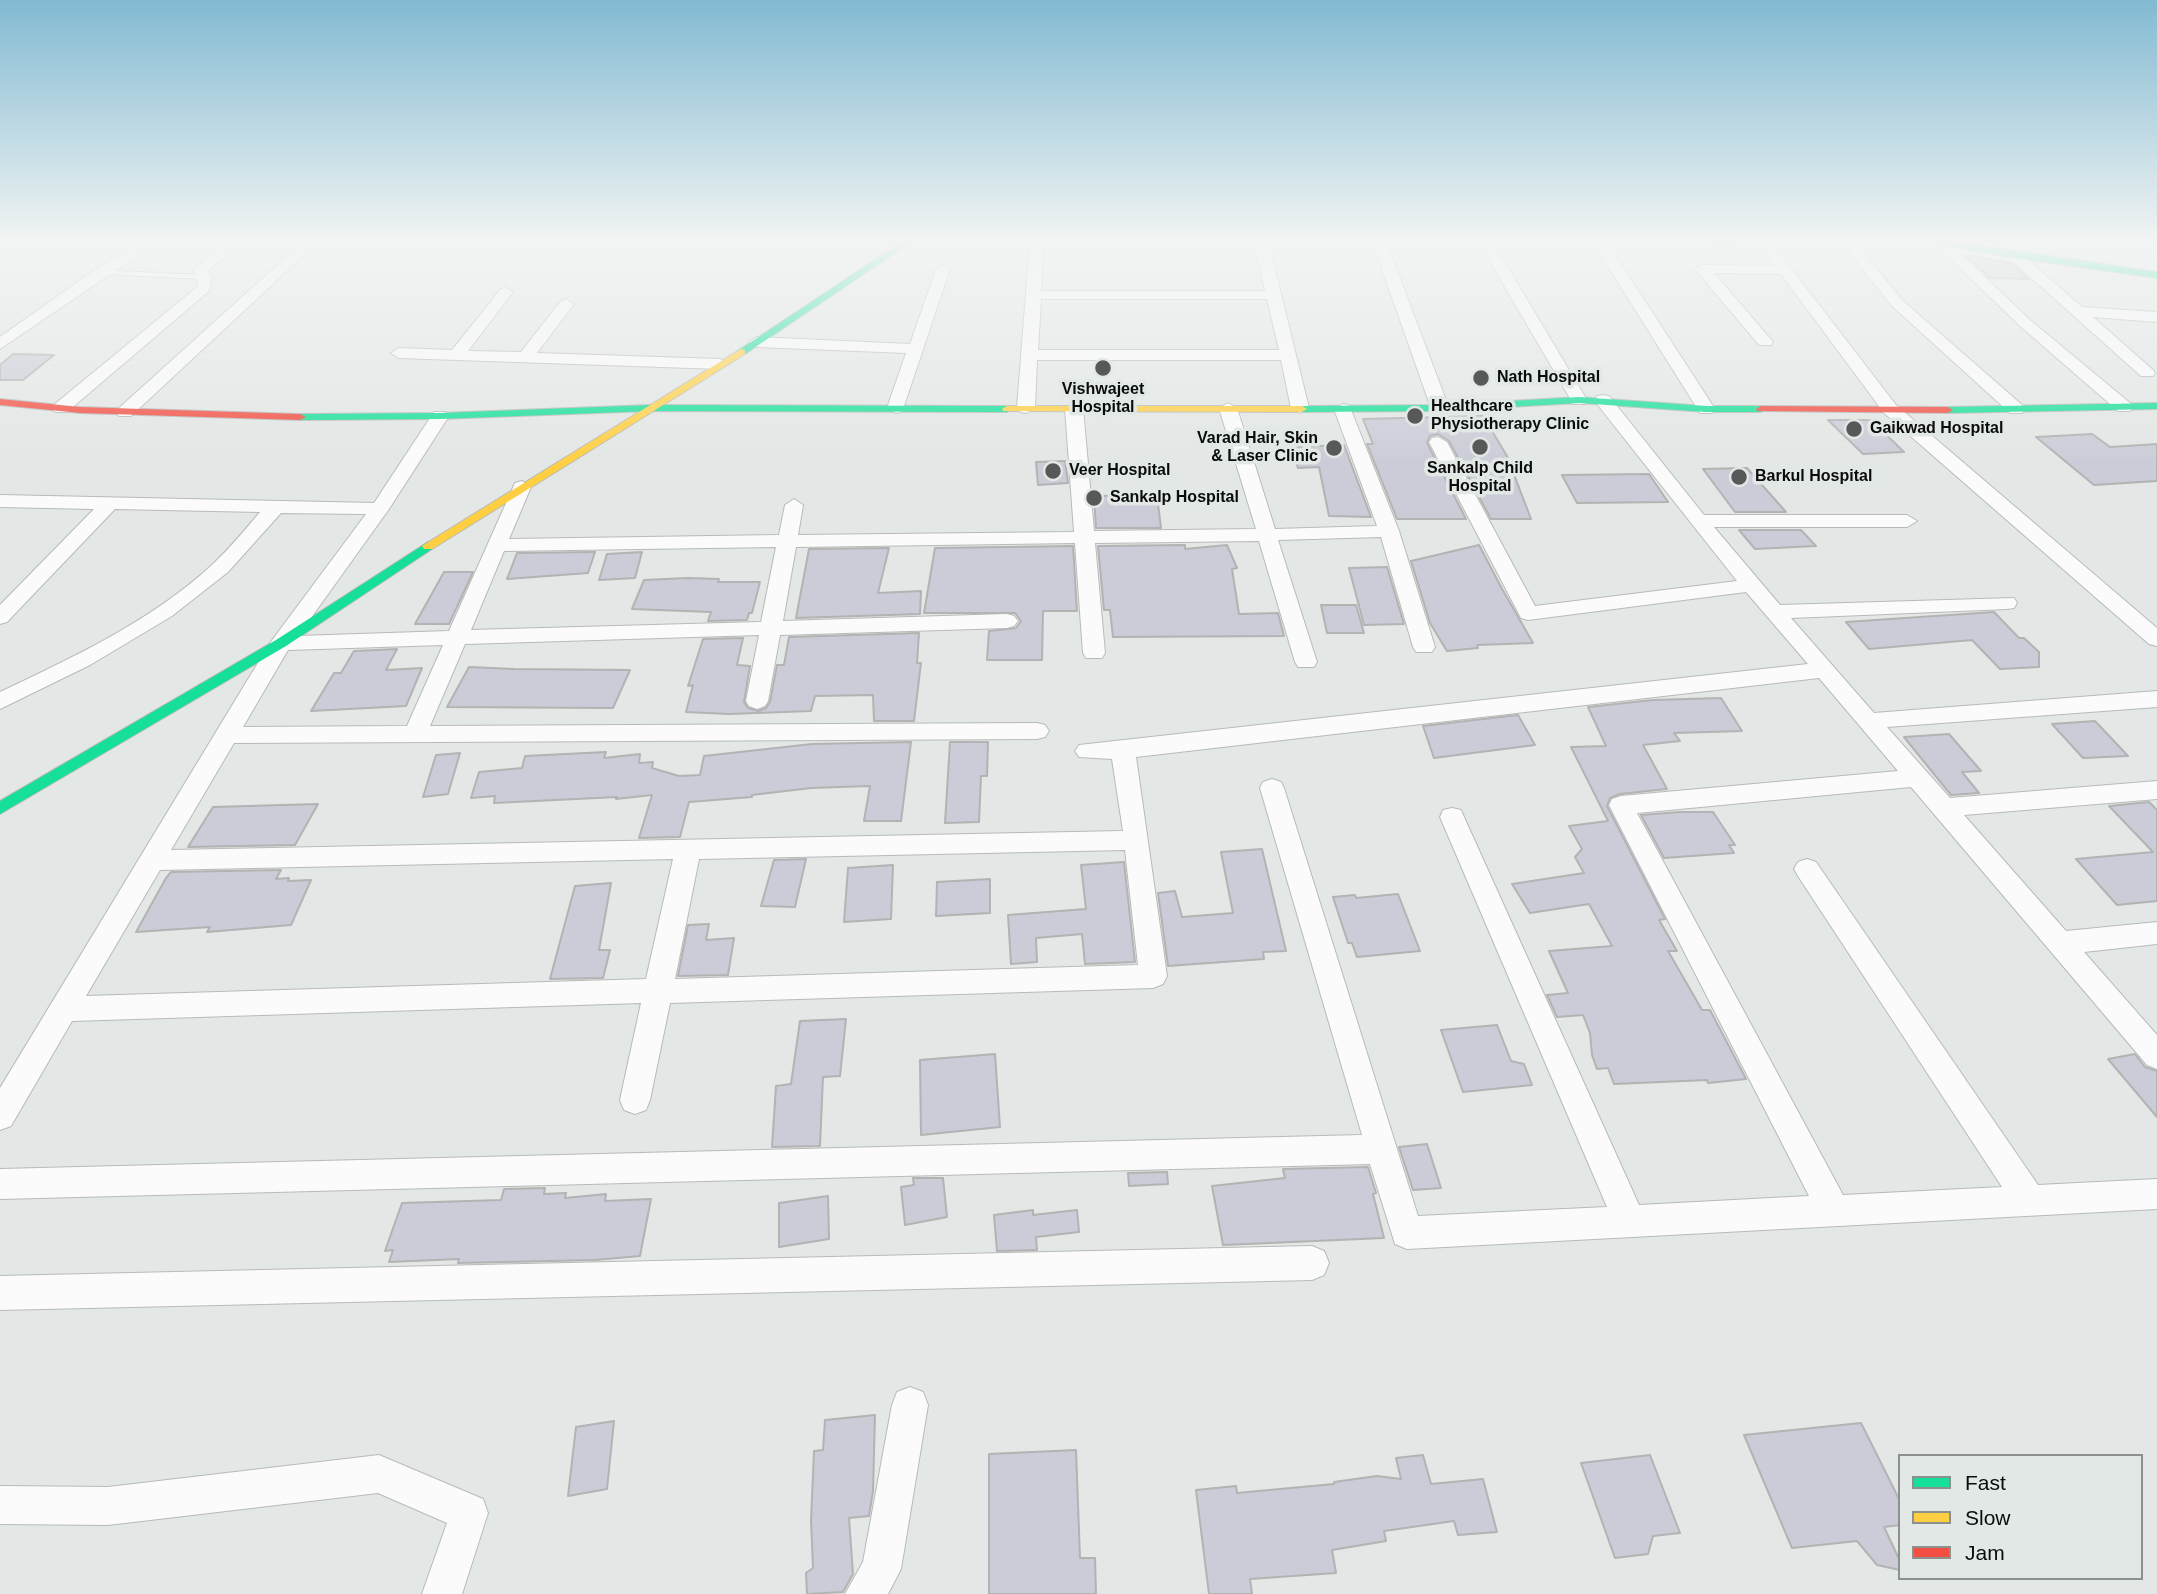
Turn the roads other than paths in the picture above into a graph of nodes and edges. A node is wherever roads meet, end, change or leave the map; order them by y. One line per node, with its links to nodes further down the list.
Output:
1 (41, 315): 22 (street)
2 (171, 315): 35 (street)
3 (231, 315): 48 (street)
4 (487, 315): 25 (street)
5 (557, 315): 28 (street)
6 (796, 315): 20 (street)
7 (927, 315): 23 (street)
8 (1033, 315): 26 (street)
9 (1279, 315): 27 (street)
10 (1406, 315): 42 (street)
11 (1529, 315): 31 (street)
12 (1646, 315): 45 (street)
13 (1742, 315): 21 (street)
14 (1818, 315): 46 (street)
15 (1911, 315): 47 (street)
16 (2017, 315): 34 (street)
17 (2079, 315): 30 (street)
18 (2135, 315): 19 (street)
19 (2157, 317)
20 (757, 341): 23 (street); 29 (street)
21 (1765, 342)
22 (0, 344)
23 (916, 349): 37 (street)
24 (399, 353): 25 (street)
25 (456, 355): 28 (street)
26 (1030, 355): 27 (street); 38 (street)
27 (1288, 355): 41 (street)
28 (525, 358): 29 (street)
29 (720, 365): 36 (street)
30 (2147, 373)
31 (1579, 400): 32 (street); 42 (street)
32 (1603, 400): 45 (street); 58 (street)
33 (0, 402): 35 (street)
34 (2124, 407): 43 (street); 47 (street)
35 (61, 408): 48 (street)
36 (650, 408): 37 (street); 49 (street); 51 (street)
37 (896, 408): 38 (street)
38 (1026, 408): 39 (street)
39 (1074, 408): 40 (street); 61 (street)
40 (1228, 408): 41 (street); 60 (street)
41 (1300, 408): 44 (street)
42 (1440, 408): 44 (street)
43 (2154, 408)
44 (1343, 409): 59 (street)
45 (1706, 409): 46 (street)
46 (1890, 409): 47 (street); 71 (street)
47 (2016, 409)
48 (125, 412): 49 (street)
49 (440, 416): 56 (street)
50 (1438, 442): 64 (street)
51 (522, 487): 63 (street); 72 (street)
52 (0, 500): 53 (street)
53 (110, 503): 54 (street); 67 (street)
54 (277, 505): 56 (street); 78 (street)
55 (794, 505): 62 (street)
56 (380, 509): 72 (street)
57 (1907, 521): 58 (street)
58 (1698, 522): 64 (street)
59 (1388, 531): 60 (street); 73 (street)
60 (1267, 535): 61 (street); 75 (street)
61 (1084, 538): 62 (street); 74 (street)
62 (787, 542): 63 (street); 69 (street)
63 (497, 545): 70 (street)
64 (1751, 585): 66 (street)
65 (2007, 603): 66 (street)
66 (1774, 612): 76 (street)
67 (0, 617)
68 (1007, 621): 69 (street)
69 (770, 628): 70 (street); 81 (street)
70 (457, 637): 72 (street); 84 (street)
71 (2157, 639)
72 (281, 643): 85 (street); 91 (street)
73 (1424, 647)
74 (1094, 653)
75 (1306, 662)
76 (1823, 670): 82 (street); 86 (street)
77 (0, 680): 78 (street)
78 (42, 681): 80 (street)
79 (2157, 699): 82 (street)
80 (0, 701)
81 (757, 701)
82 (1867, 721): 88 (street)
83 (1037, 731): 84 (street)
84 (415, 734): 85 (street)
85 (226, 736): 96 (street)
86 (1123, 750): 87 (street); 94 (street)
87 (1087, 751)
88 (1916, 778): 92 (street); 109 (street)
89 (1272, 788): 105 (street)
90 (2157, 790): 92 (street)
91 (0, 808)
92 (1942, 808): 99 (street)
93 (1452, 817): 110 (street)
94 (1137, 840): 95 (street); 100 (street)
95 (688, 849): 96 (street); 100 (street)
96 (153, 860): 101 (street)
97 (1807, 869): 108 (street)
98 (2157, 933): 99 (street)
99 (2059, 943): 102 (street)
100 (659, 992): 101 (street); 103 (street)
101 (63, 1009): 104 (street)
102 (2157, 1056)
103 (635, 1100)
104 (0, 1116)
105 (1381, 1149): 106 (street); 110 (street)
106 (0, 1184)
107 (2157, 1194): 108 (street)
108 (2028, 1198): 109 (street)
109 (1833, 1209): 110 (street)
110 (1629, 1220)
111 (1311, 1263): 112 (street)
112 (0, 1293)
113 (910, 1405): 116 (street)
114 (0, 1505): 115 (street)
115 (442, 1594)
116 (865, 1594)

